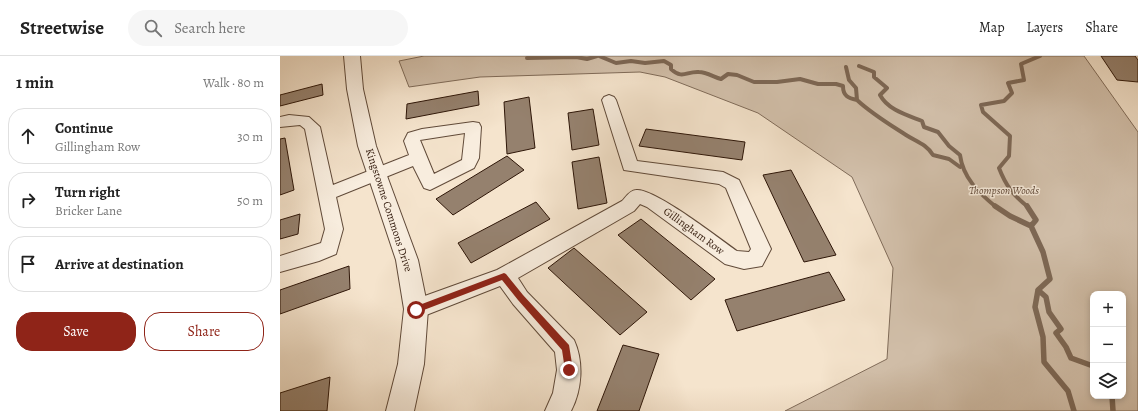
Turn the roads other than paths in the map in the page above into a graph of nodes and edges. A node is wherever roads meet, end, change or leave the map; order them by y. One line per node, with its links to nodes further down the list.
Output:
1 (352, 56): 6 (street, Kingstowne Commons Drive)
2 (610, 100): 5 (street)
3 (280, 122): 7 (street)
4 (418, 158): 6 (street)
5 (630, 166): 8 (street); 8 (street, Gillingham Row)
6 (378, 174): 7 (street); 11 (street, Kingstowne Commons Drive)
7 (327, 194): 9 (street)
8 (637, 196): 10 (street)
9 (280, 264)
10 (504, 276): 11 (street); 13 (street)
11 (416, 310): 12 (street, Kingstowne Commons Drive)
12 (400, 411)
13 (557, 411)

